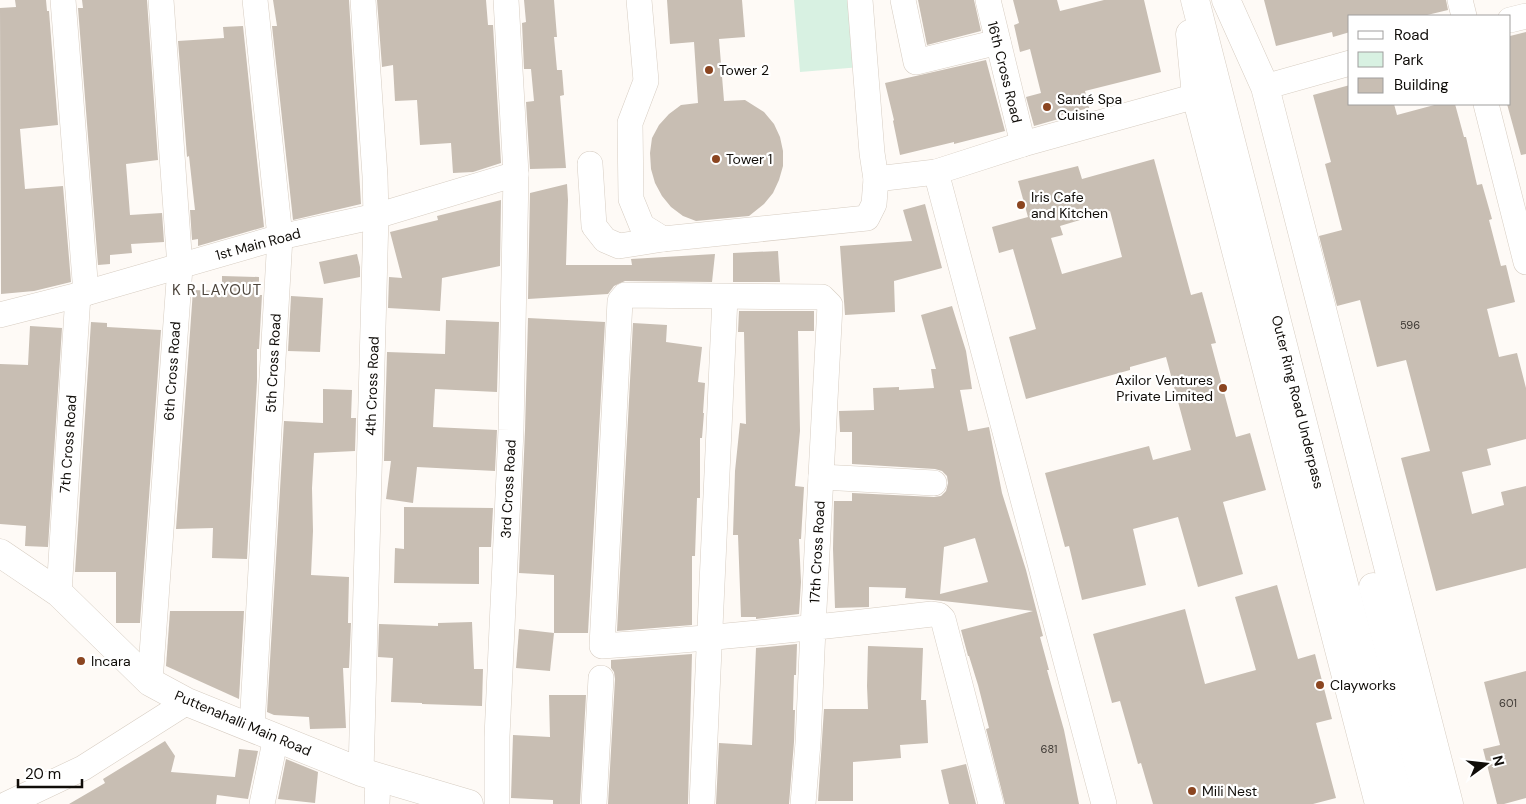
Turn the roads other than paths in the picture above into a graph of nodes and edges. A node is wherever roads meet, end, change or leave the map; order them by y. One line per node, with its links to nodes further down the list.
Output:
1 (63, 0): 32 (street, 7th Cross Road)
2 (161, 0): 31 (street, 6th Cross Road)
3 (256, 0): 28 (street, 5th Cross Road)
4 (363, 0): 27 (street, 4th Cross Road)
5 (506, 0): 25 (street, 3rd Cross Road)
6 (639, 0): 29 (street)
7 (860, 0): 26 (street)
8 (903, 0): 17 (street)
9 (988, 0): 17 (street, 16th Cross Road)
10 (1187, 0): 20 (main road)
11 (1195, 0): 57 (main road, Outer Ring Road Underpass)
12 (1225, 0): 19 (main road); 58 (main road, Outer Ring Road Underpass)
13 (1460, 0): 14 (street)
14 (1464, 15)
15 (1526, 16): 16 (street)
16 (1511, 20)
17 (998, 42): 22 (street, 16th Cross Road)
18 (1348, 64): 19 (street)
19 (1265, 86): 59 (main road)
20 (1196, 96): 22 (street); 56 (main road)
21 (1486, 105): 30 (street)
22 (1023, 144): 24 (street)
23 (590, 164): 29 (street)
24 (936, 172): 26 (street); 55 (street)
25 (516, 174): 27 (street, 1st Main Road); 50 (street, 3rd Cross Road)
26 (876, 179): 29 (street)
27 (376, 216): 28 (street, 1st Main Road); 45 (street, 4th Cross Road)
28 (280, 237): 31 (street, 1st Main Road); 44 (street, 5th Cross Road)
29 (663, 239)
30 (1526, 262)
31 (180, 267): 32 (street, 1st Main Road); 42 (street, 6th Cross Road)
32 (82, 294): 34 (street, 1st Main Road); 38 (street, 7th Cross Road)
33 (725, 297): 35 (street, 17th Cross Road); 40 (street); 40 (street)
34 (0, 315)
35 (821, 477): 36 (street); 39 (street, 17th Cross Road)
36 (934, 483)
37 (0, 553): 38 (main road, Puttenahalli Main Road)
38 (59, 593): 42 (main road, Puttenahalli Main Road)
39 (813, 628): 40 (street); 53 (street, 17th Cross Road); 54 (street)
40 (710, 639): 52 (street)
41 (601, 678): 51 (street)
42 (150, 682): 43 (main road, Puttenahalli Main Road)
43 (187, 702): 44 (main road, Puttenahalli Main Road); 46 (street)
44 (264, 732): 45 (main road, Puttenahalli Main Road); 47 (street, 5th Cross Road)
45 (370, 774): 48 (street, 4th Cross Road); 49 (main road, Puttenahalli Main Road)
46 (7, 804)
47 (262, 804)
48 (377, 804)
49 (469, 804)
50 (498, 804)
51 (594, 804)
52 (702, 804)
53 (803, 804)
54 (991, 804)
55 (1104, 804)
56 (1378, 804)
57 (1400, 804)
58 (1428, 804)
59 (1449, 804)

